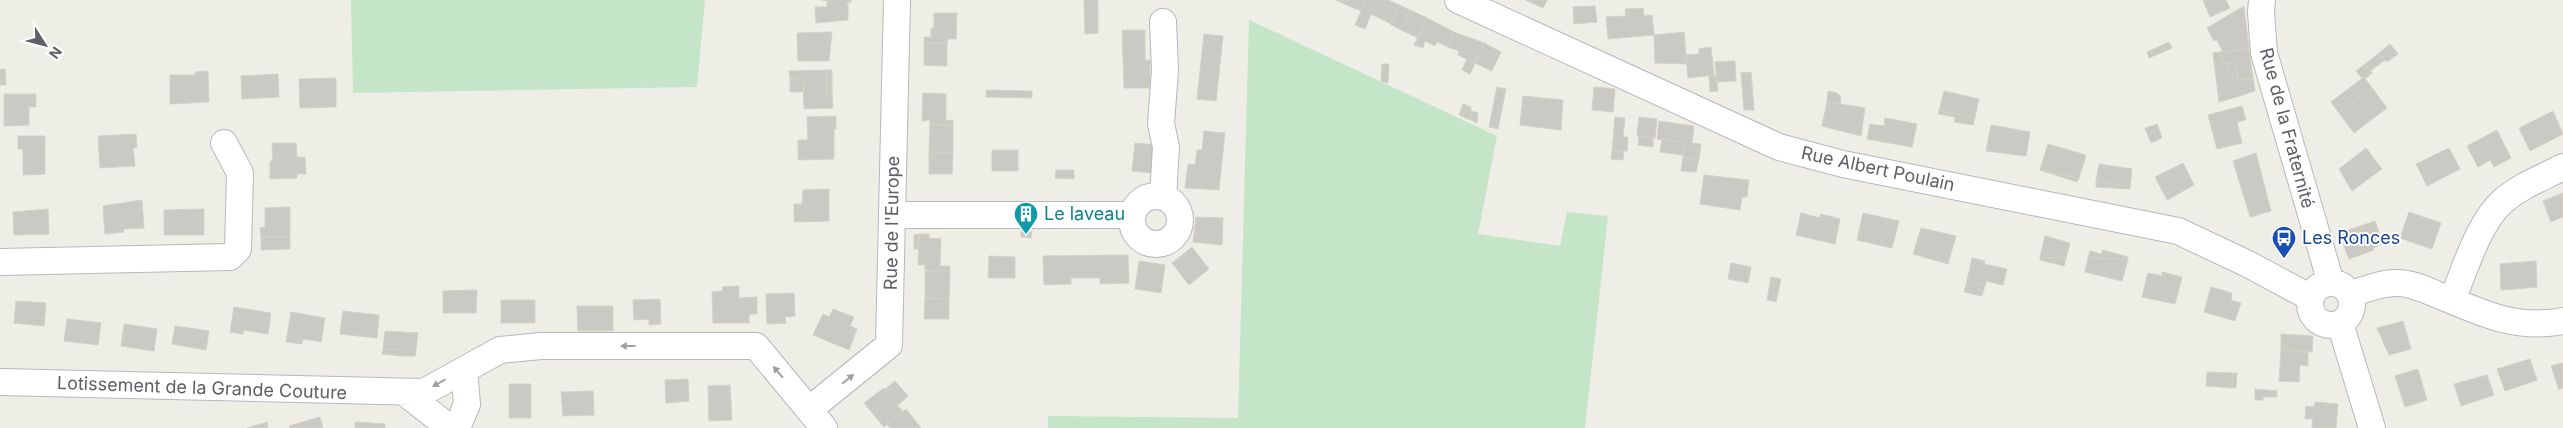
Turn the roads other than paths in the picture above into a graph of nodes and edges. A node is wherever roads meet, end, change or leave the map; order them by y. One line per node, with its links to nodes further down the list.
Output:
1 (897, 0): 8 (street, Rue de l'Europe)
2 (1458, 0): 11 (street, Rue Albert Poulain)
3 (2262, 0): 11 (street, Rue de la Fraternité)
4 (1163, 22): 7 (street)
5 (224, 143): 10 (street)
6 (2563, 167): 12 (street)
7 (1163, 197): 9 (street); 9 (street)
8 (892, 215): 9 (street); 18 (street, Rue de l'Europe, one-way to 8)
9 (1132, 215)
10 (0, 262)
11 (2331, 292): 12 (street); 14 (street); 14 (street, Rue de la Fraternité)
12 (2452, 300): 13 (street)
13 (2563, 322)
14 (2340, 323): 21 (street)
15 (464, 370): 17 (street, Lotissement de la Grande Couture, one-way to 17); 18 (street, Lotissement de la Grande Couture, one-way to 15); 20 (street)
16 (0, 382): 17 (street, Lotissement de la Grande Couture)
17 (404, 392): 19 (street)
18 (817, 418)
19 (450, 428)
20 (457, 428)
21 (2372, 428)

